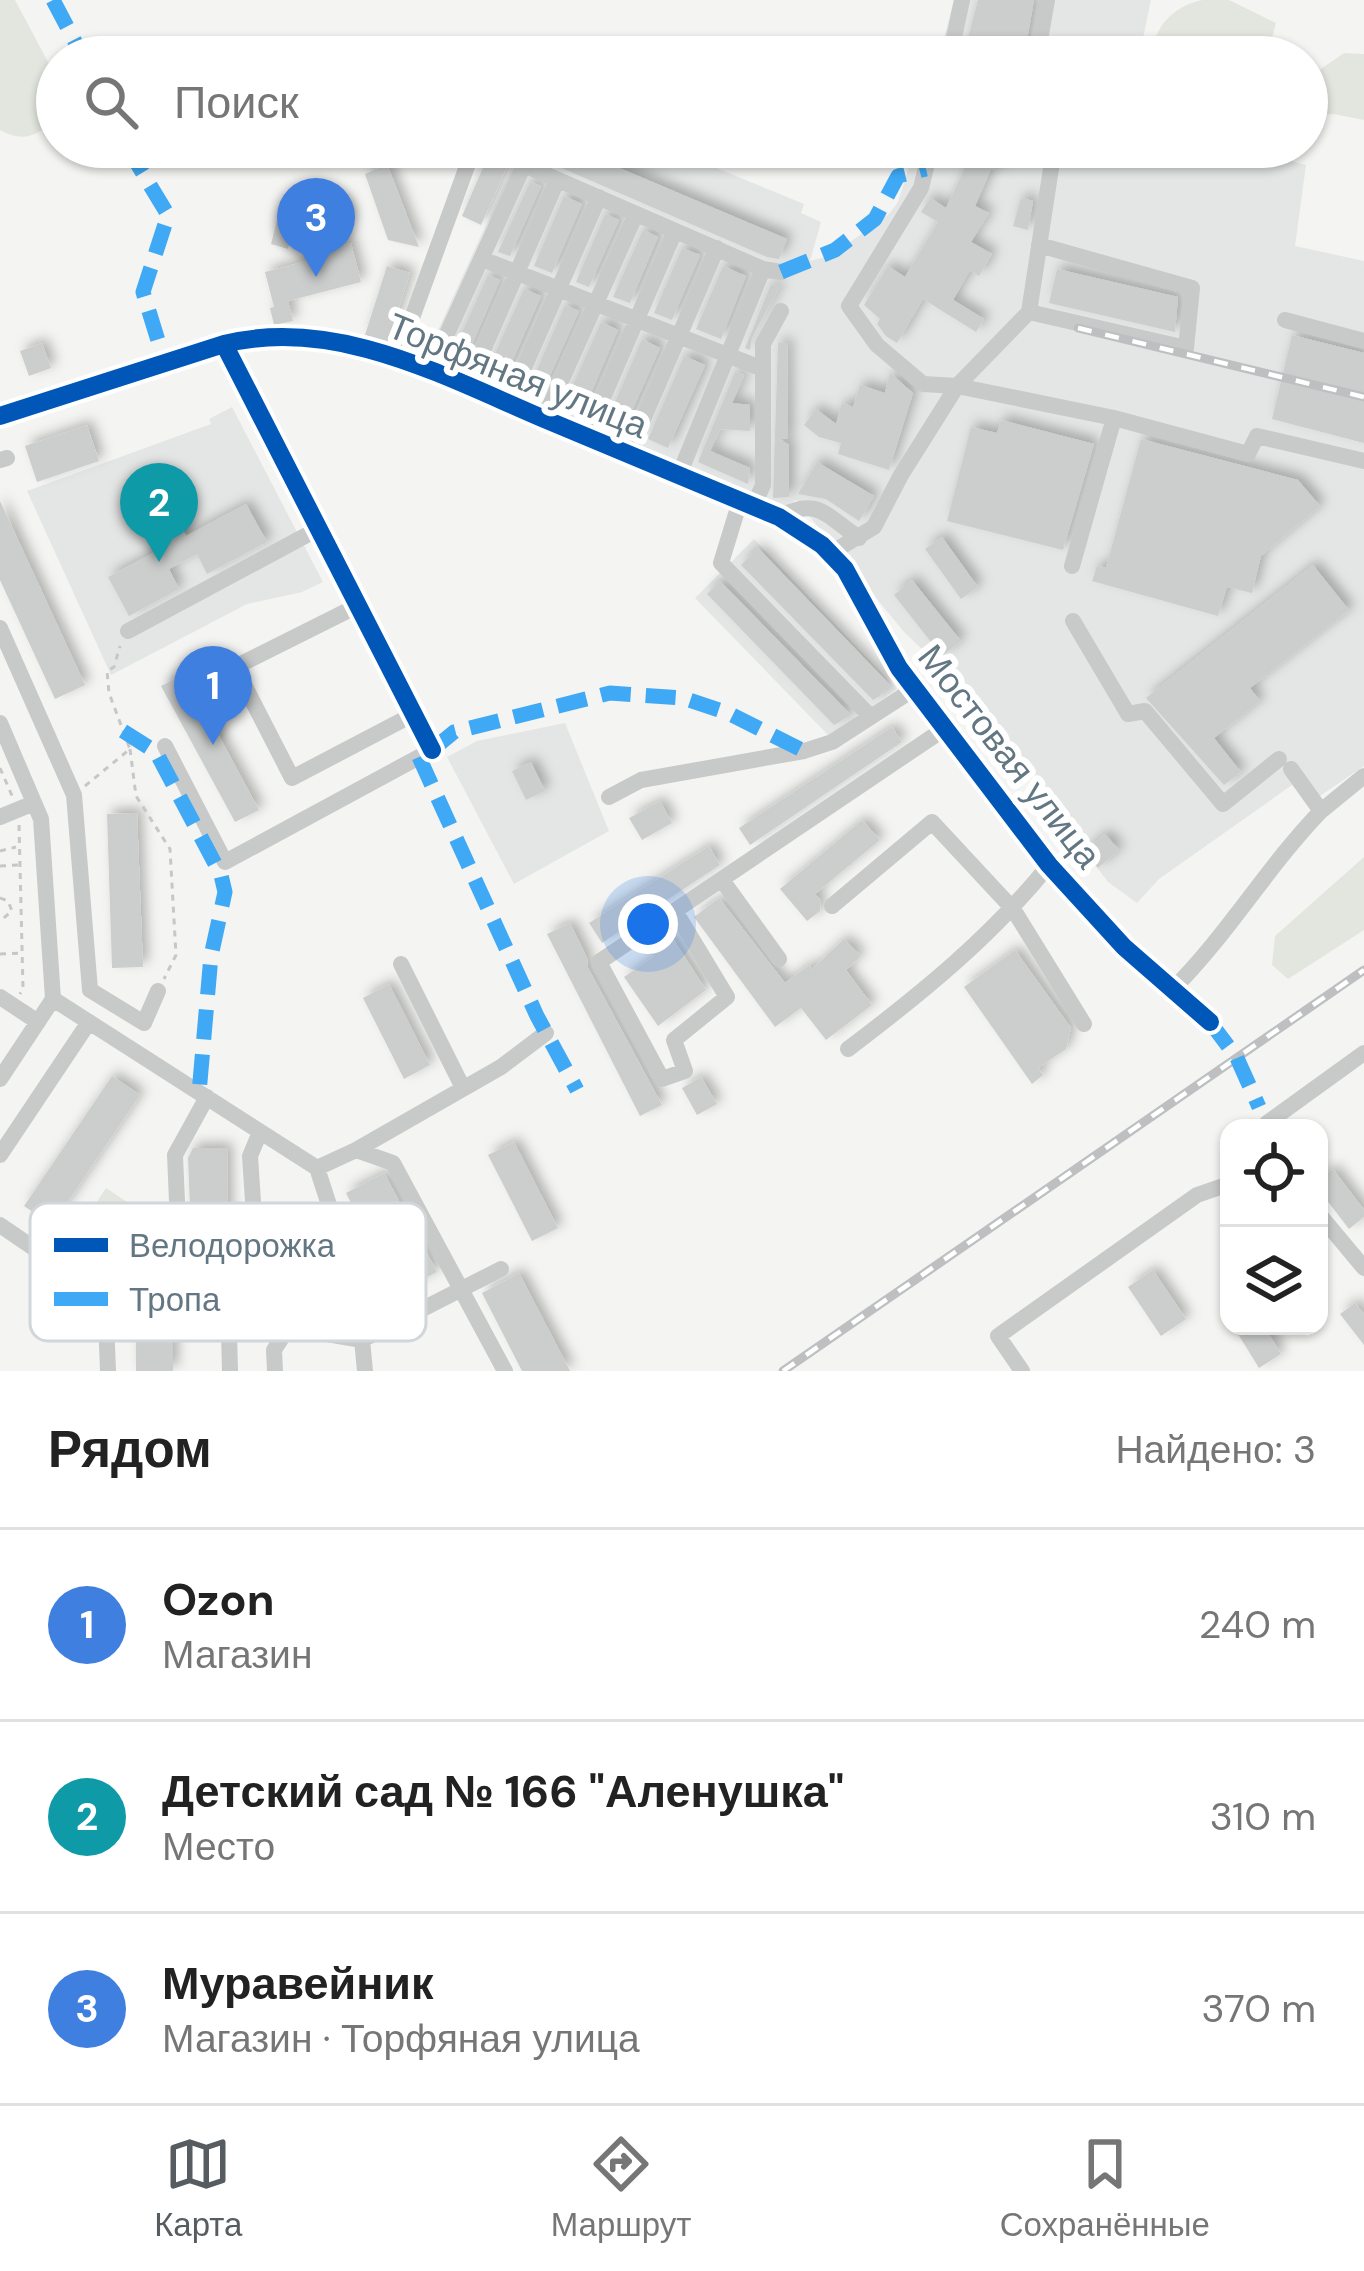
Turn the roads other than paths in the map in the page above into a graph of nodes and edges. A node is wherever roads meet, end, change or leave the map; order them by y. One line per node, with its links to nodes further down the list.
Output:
1 (962, 0): 3 (street)
2 (1047, 0): 4 (street)
3 (954, 36)
4 (1041, 36)
5 (466, 168): 28 (street)
6 (523, 168): 16 (street)
7 (530, 168): 10 (street)
8 (926, 168): 31 (street)
9 (1053, 168): 14 (street)
10 (557, 181): 11 (street); 17 (street)
11 (599, 197): 12 (street); 18 (street)
12 (636, 214): 13 (street); 19 (street)
13 (675, 231): 15 (street); 22 (street)
14 (1039, 245): 21 (street); 21 (street)
15 (716, 248): 24 (street); 27 (street)
16 (482, 260): 17 (street); 30 (street)
17 (517, 273): 18 (street); 32 (street)
18 (558, 289): 19 (street); 33 (street)
19 (595, 303): 22 (street); 36 (street)
20 (781, 310): 29 (street)
21 (1029, 311): 31 (street)
22 (637, 320): 24 (street); 37 (street)
23 (1285, 320): 25 (street)
24 (678, 336): 27 (street); 38 (street)
25 (1364, 341)
26 (224, 344): 28 (street, Торфяная улица); 34 (street, Торфяная улица); 43 (street)
27 (730, 356): 29 (street); 40 (street)
28 (397, 358): 30 (street, Торфяная улица)
29 (763, 369): 41 (street)
30 (430, 371): 32 (street, Торфяная улица)
31 (957, 386): 35 (street); 44 (street)
32 (467, 387): 33 (street, Торфяная улица)
33 (508, 404): 36 (street, Торфяная улица)
34 (0, 416)
35 (1114, 418): 39 (street); 46 (street)
36 (544, 419): 37 (street, Торфяная улица)
37 (586, 436): 38 (street, Торфяная улица)
38 (628, 454): 40 (street, Торфяная улица)
39 (1364, 460)
40 (679, 475): 41 (street, Торфяная улица)
41 (747, 504): 42 (street, Торфяная улица); 53 (street)
42 (779, 517): 44 (street); 45 (street, Мостовая улица)
43 (318, 529): 47 (street); 50 (street)
44 (859, 538): 45 (street)
45 (831, 554): 51 (street, Мостовая улица)
46 (1072, 566)
47 (358, 605): 52 (street); 52 (street)
48 (1073, 621): 60 (street)
49 (0, 628): 61 (street)
50 (128, 631)
51 (914, 689): 53 (street); 55 (street, Мостовая улица)
52 (414, 714): 56 (street)
53 (870, 716): 58 (street)
54 (0, 722): 59 (street)
55 (944, 729): 64 (street, Мостовая улица); 65 (street)
56 (165, 746)
57 (1364, 776): 60 (street)
58 (609, 797)
59 (26, 807): 62 (street); 63 (street)
60 (1321, 811): 71 (street)
61 (76, 815): 63 (street); 72 (street)
62 (0, 817)
63 (42, 828): 73 (street)
64 (1049, 865): 67 (street); 71 (street, Мостовая улица)
65 (722, 880): 68 (street); 69 (street)
66 (832, 906): 67 (street)
67 (1013, 909): 78 (street); 80 (street)
68 (675, 911): 68 (street)
69 (779, 959)
70 (401, 964): 83 (street)
71 (1173, 989): 77 (street, Мостовая улица)
72 (158, 991)
73 (53, 999): 75 (street); 76 (street)
74 (7, 1002): 75 (street)
75 (38, 1022): 82 (street)
76 (89, 1022): 84 (street); 88 (street)
77 (1210, 1022)
78 (1084, 1024)
79 (546, 1034): 83 (street)
80 (848, 1048)
81 (1364, 1053): 85 (street)
82 (1, 1076)
83 (463, 1088): 87 (street)
84 (207, 1097): 86 (street); 91 (street)
85 (1265, 1119)
86 (260, 1132): 89 (street); 92 (street)
87 (356, 1150): 89 (street); 94 (street)
88 (0, 1155)
89 (317, 1168): 93 (street)
90 (1220, 1187): 112 (street)
91 (177, 1203)
92 (253, 1203)
93 (329, 1203)
94 (414, 1203)
95 (0, 1225): 98 (street)
96 (426, 1225): 101 (street)
97 (1328, 1225): 99 (street)
98 (30, 1245)
99 (1364, 1268)
100 (501, 1269): 101 (street)
101 (461, 1290): 102 (street); 111 (street)
102 (426, 1308)
103 (107, 1341): 107 (street)
104 (229, 1341): 108 (street)
105 (280, 1341): 109 (street)
106 (362, 1341): 110 (street)
107 (108, 1371)
108 (230, 1371)
109 (274, 1371)
110 (365, 1371)
111 (505, 1371)
112 (1022, 1371)

